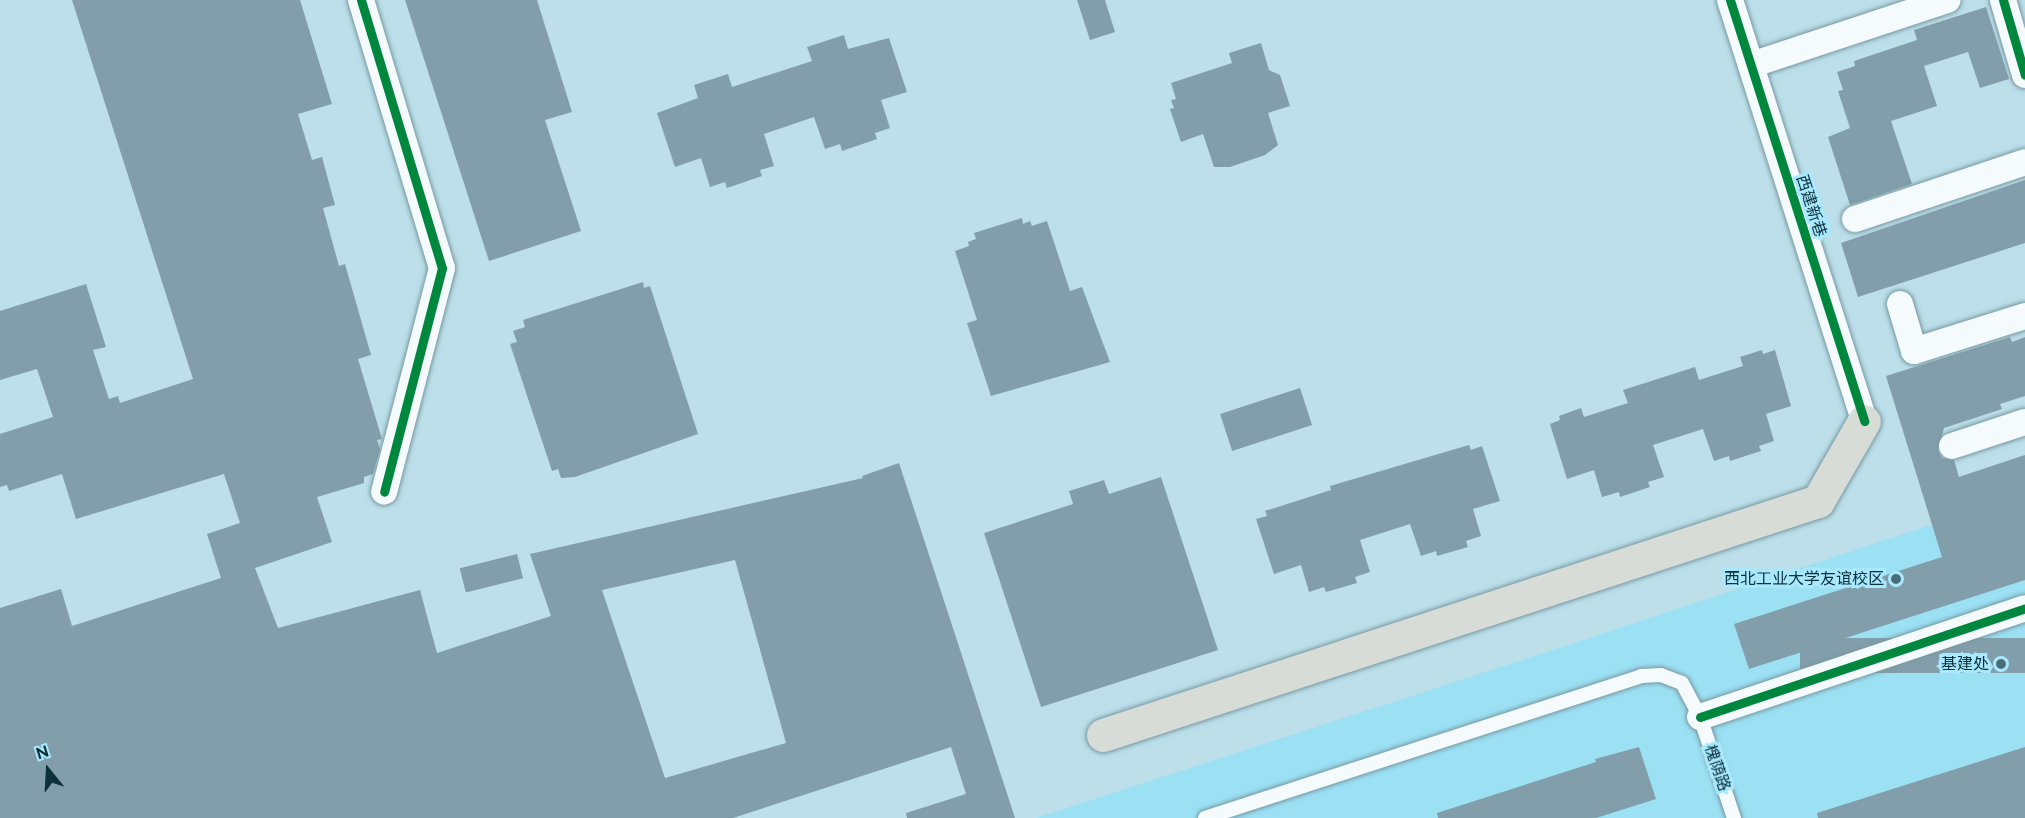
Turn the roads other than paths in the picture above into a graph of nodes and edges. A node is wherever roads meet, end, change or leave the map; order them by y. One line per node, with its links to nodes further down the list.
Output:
1 (361, 0): 14 (street)
2 (1730, 0): 5 (street, 西建新巷)
3 (1948, 0): 5 (street)
4 (2003, 0): 6 (street)
5 (1751, 65): 11 (street, 西建新巷)
6 (2025, 75)
7 (2025, 162): 8 (street)
8 (1855, 219)
9 (1900, 304): 10 (street)
10 (2025, 316)
11 (1864, 422): 17 (main road)
12 (2025, 422): 13 (street)
13 (1953, 446)
14 (384, 492)
15 (2025, 608): 16 (street)
16 (1700, 717): 18 (lane, 槐荫路); 19 (lane, 槐荫路)
17 (1103, 735)
18 (1204, 818)
19 (1734, 818)

